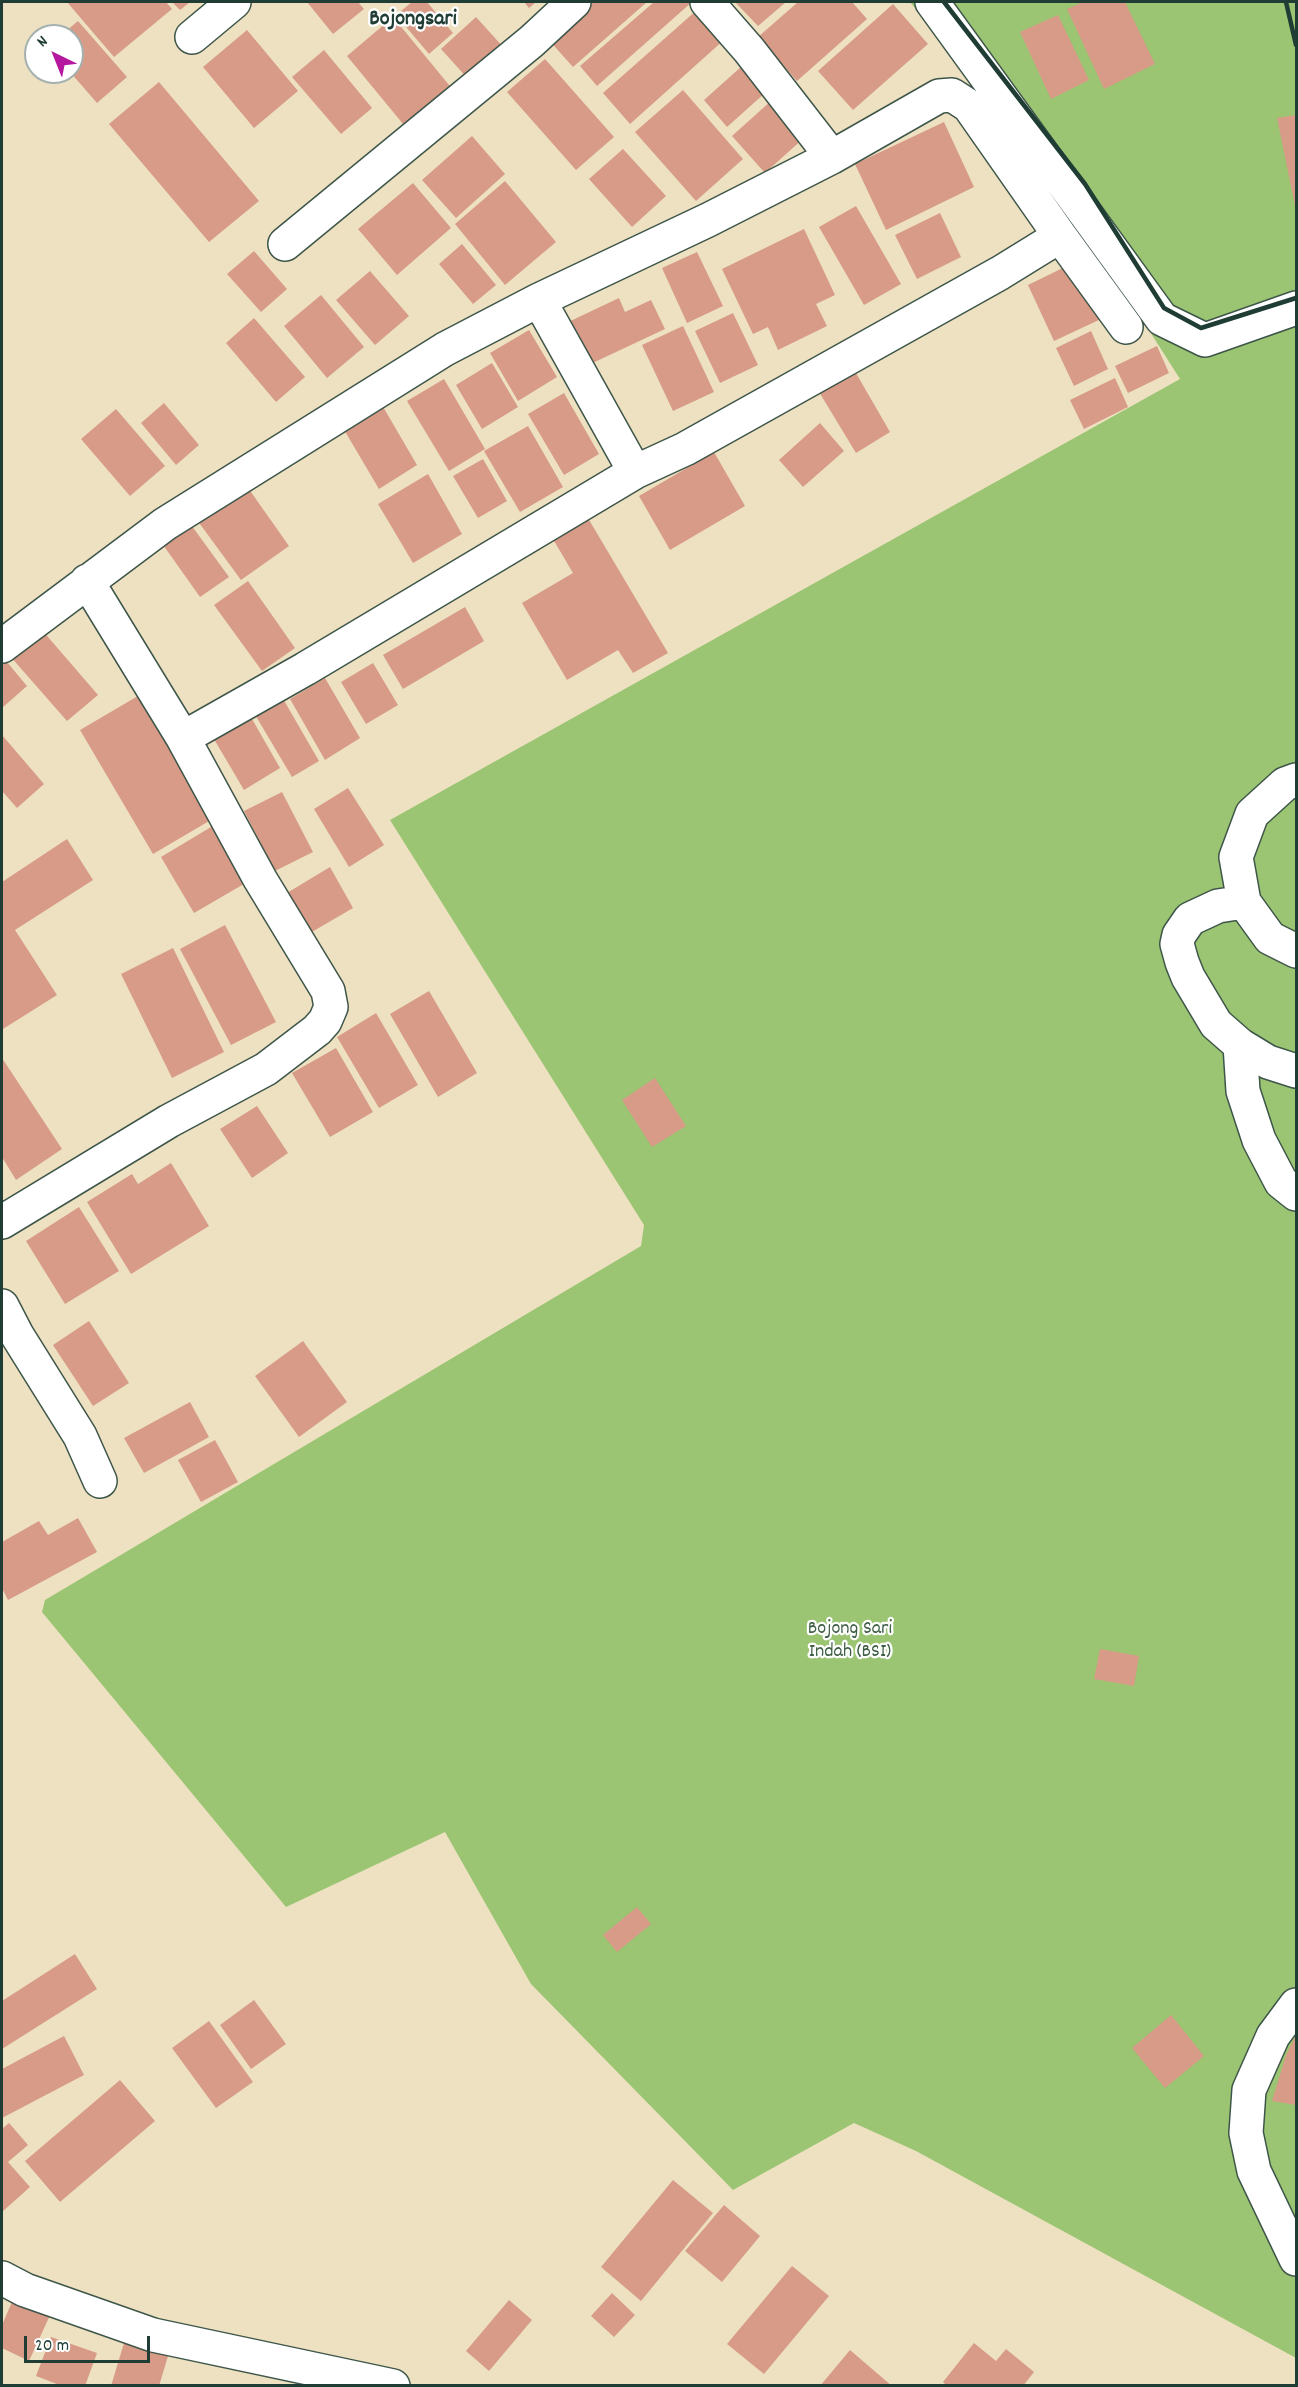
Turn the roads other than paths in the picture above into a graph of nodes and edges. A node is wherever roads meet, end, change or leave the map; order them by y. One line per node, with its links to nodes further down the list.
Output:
1 (234, 2): 5 (street)
2 (574, 2): 8 (street)
3 (706, 2): 6 (street)
4 (932, 2): 10 (street)
5 (192, 37)
6 (832, 157): 7 (street); 9 (street)
7 (1060, 236): 11 (street); 12 (street)
8 (285, 244)
9 (539, 300): 12 (street); 13 (street)
10 (1296, 308)
11 (1126, 327)
12 (635, 472): 15 (street)
13 (87, 581): 14 (street); 15 (street)
14 (2, 646)
15 (183, 738): 22 (street)
16 (1296, 780): 17 (street)
17 (1244, 902): 18 (street); 19 (street)
18 (1296, 951)
19 (1239, 1045): 20 (street); 21 (street)
20 (1296, 1071)
21 (1296, 1194)
22 (2, 1222)
23 (2, 1306): 24 (street)
24 (100, 1481)
25 (1296, 2006): 26 (street)
26 (1296, 2259)
27 (2, 2278): 28 (street)
28 (393, 2385)

